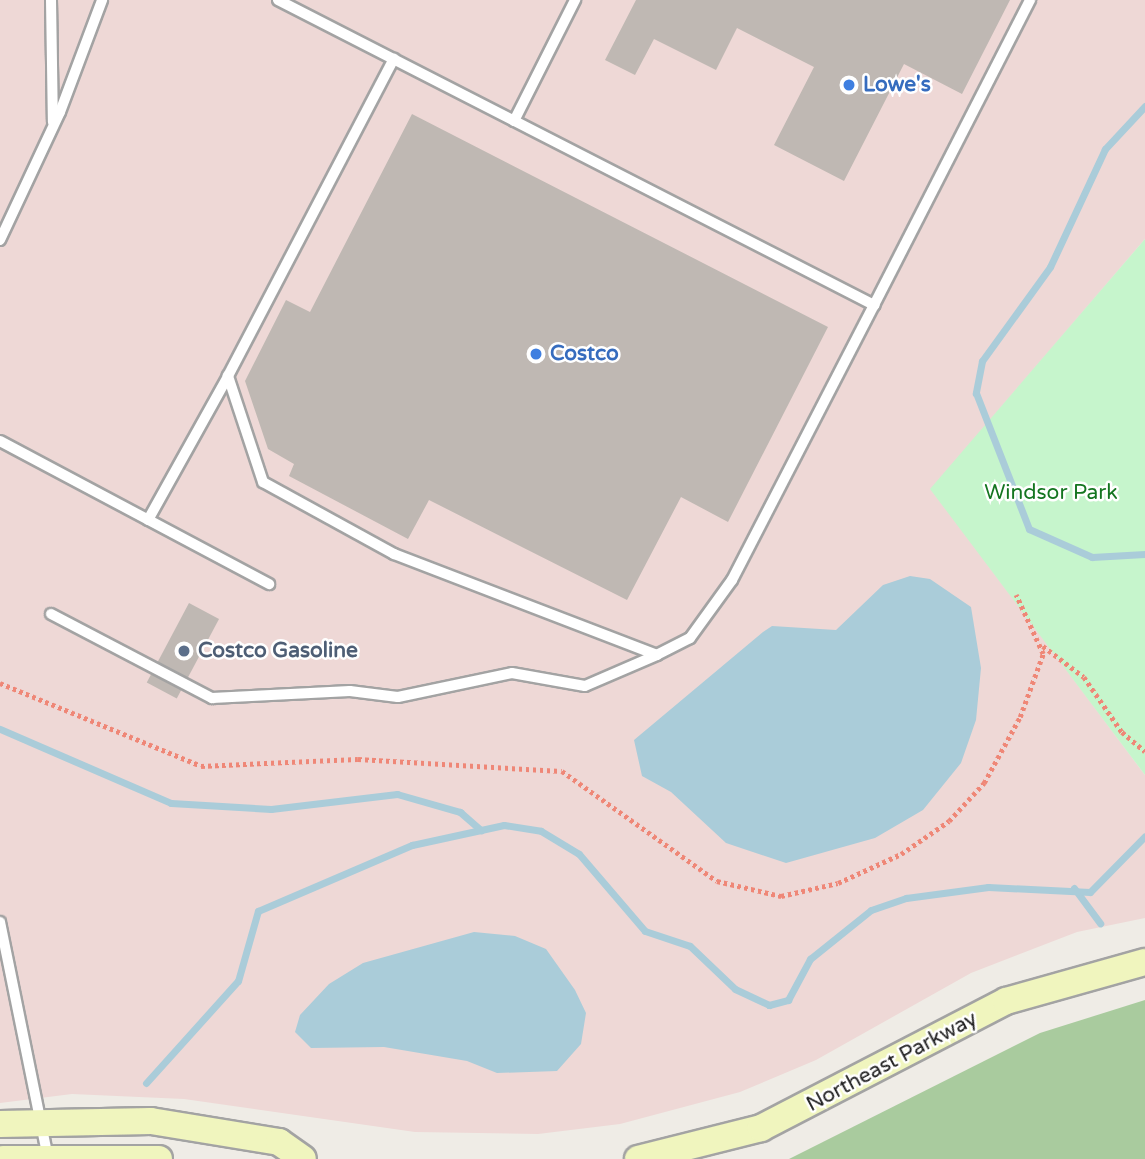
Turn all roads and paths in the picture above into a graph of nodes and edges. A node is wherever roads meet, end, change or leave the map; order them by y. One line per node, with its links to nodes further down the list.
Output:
1 (51, 0): 8 (lane)
2 (102, 0): 8 (lane)
3 (278, 0): 6 (lane)
4 (575, 0): 7 (lane)
5 (1030, 0): 10 (lane)
6 (394, 59): 7 (lane); 11 (lane)
7 (514, 121): 10 (lane)
8 (52, 129): 9 (lane)
9 (0, 240)
10 (874, 305): 18 (lane)
11 (228, 376): 13 (lane); 18 (lane)
12 (0, 441): 13 (lane)
13 (148, 520): 14 (lane)
14 (269, 584)
15 (1016, 595): 17 (path)
16 (51, 614): 18 (lane)
17 (1042, 646): 19 (path); 20 (path)
18 (657, 655)
19 (0, 683)
20 (1145, 751)
21 (0, 922): 23 (lane)
22 (1145, 962): 29 (street, Northeast Parkway)
23 (40, 1119): 24 (street); 25 (lane); 28 (street)
24 (0, 1124)
25 (47, 1154): 26 (street); 27 (street)
26 (3, 1159)
27 (159, 1159)
28 (303, 1159)
29 (638, 1159)

